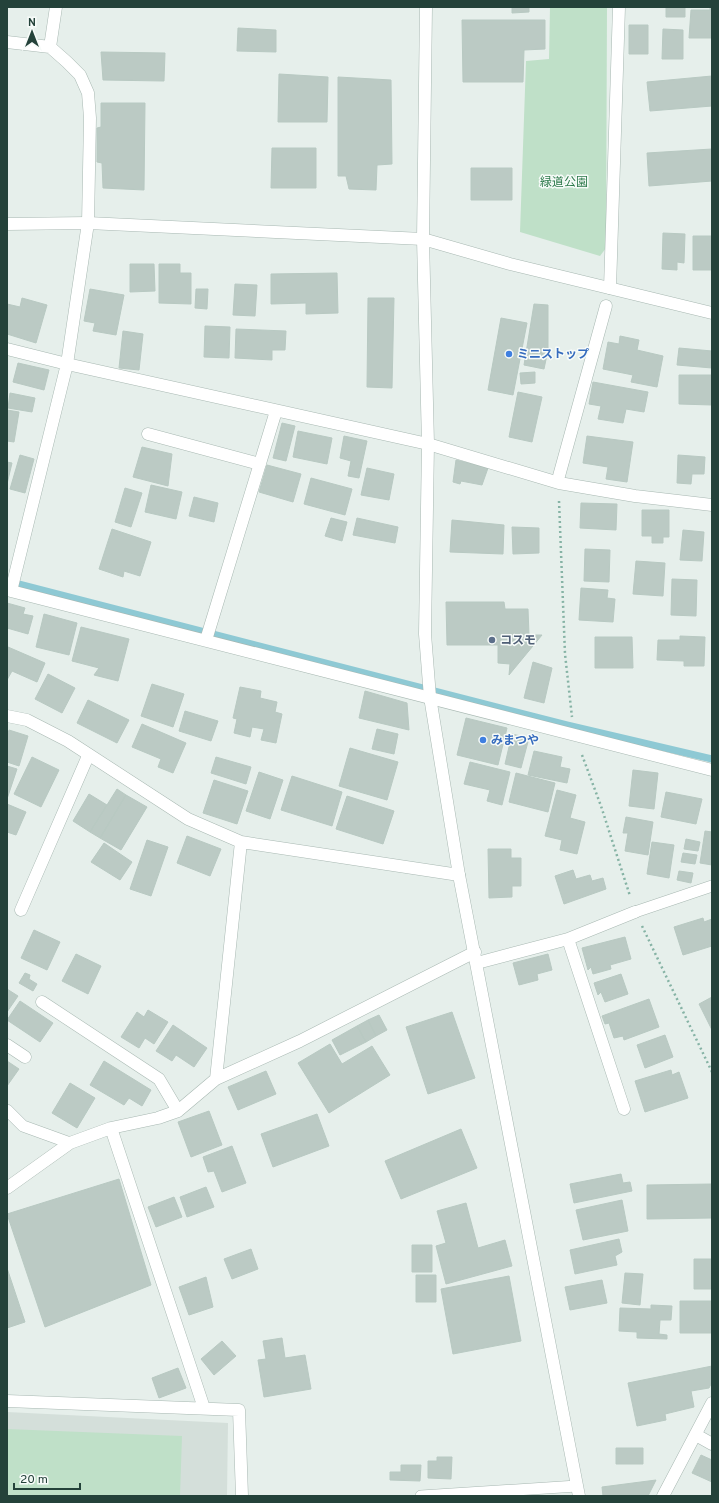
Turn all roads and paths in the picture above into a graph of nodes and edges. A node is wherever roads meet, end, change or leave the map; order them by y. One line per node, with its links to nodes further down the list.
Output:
1 (56, 7): 5 (street)
2 (426, 7): 8 (street)
3 (620, 7): 9 (street)
4 (7, 42): 5 (street)
5 (50, 47): 6 (street)
6 (88, 222): 7 (street); 8 (street); 13 (street)
7 (7, 224)
8 (423, 240): 9 (street); 16 (street)
9 (610, 288): 11 (street)
10 (606, 306): 18 (street)
11 (712, 313)
12 (7, 349): 13 (street)
13 (67, 364): 14 (street); 21 (street)
14 (276, 411): 16 (street); 17 (street)
15 (148, 434): 17 (street)
16 (428, 444): 20 (street); 23 (street)
17 (260, 464): 22 (street)
18 (559, 476)
19 (559, 498): 24 (path)
20 (712, 504)
21 (9, 590): 22 (street)
22 (207, 640): 23 (street)
23 (430, 697): 28 (street); 30 (street)
24 (571, 713)
25 (7, 716): 27 (street)
26 (580, 752): 33 (path)
27 (88, 756): 29 (street); 32 (street)
28 (712, 770)
29 (241, 842): 30 (street); 40 (street)
30 (459, 875): 35 (street)
31 (712, 886): 33 (lane)
32 (21, 910)
33 (635, 912): 34 (street); 39 (path)
34 (568, 940): 35 (street); 41 (street)
35 (476, 958): 40 (street); 52 (street)
36 (42, 1002): 43 (street)
37 (7, 1045): 38 (street)
38 (25, 1057)
39 (712, 1072)
40 (216, 1079): 43 (street)
41 (624, 1109)
42 (7, 1110): 45 (lane)
43 (178, 1111): 44 (street)
44 (111, 1128): 45 (street); 49 (street)
45 (70, 1143): 46 (street)
46 (7, 1188)
47 (7, 1401): 49 (street)
48 (712, 1403): 50 (street)
49 (204, 1408): 53 (street)
50 (696, 1435): 51 (street); 55 (street)
51 (712, 1444)
52 (578, 1491): 54 (lane)
53 (242, 1496)
54 (421, 1496)
55 (663, 1496)

